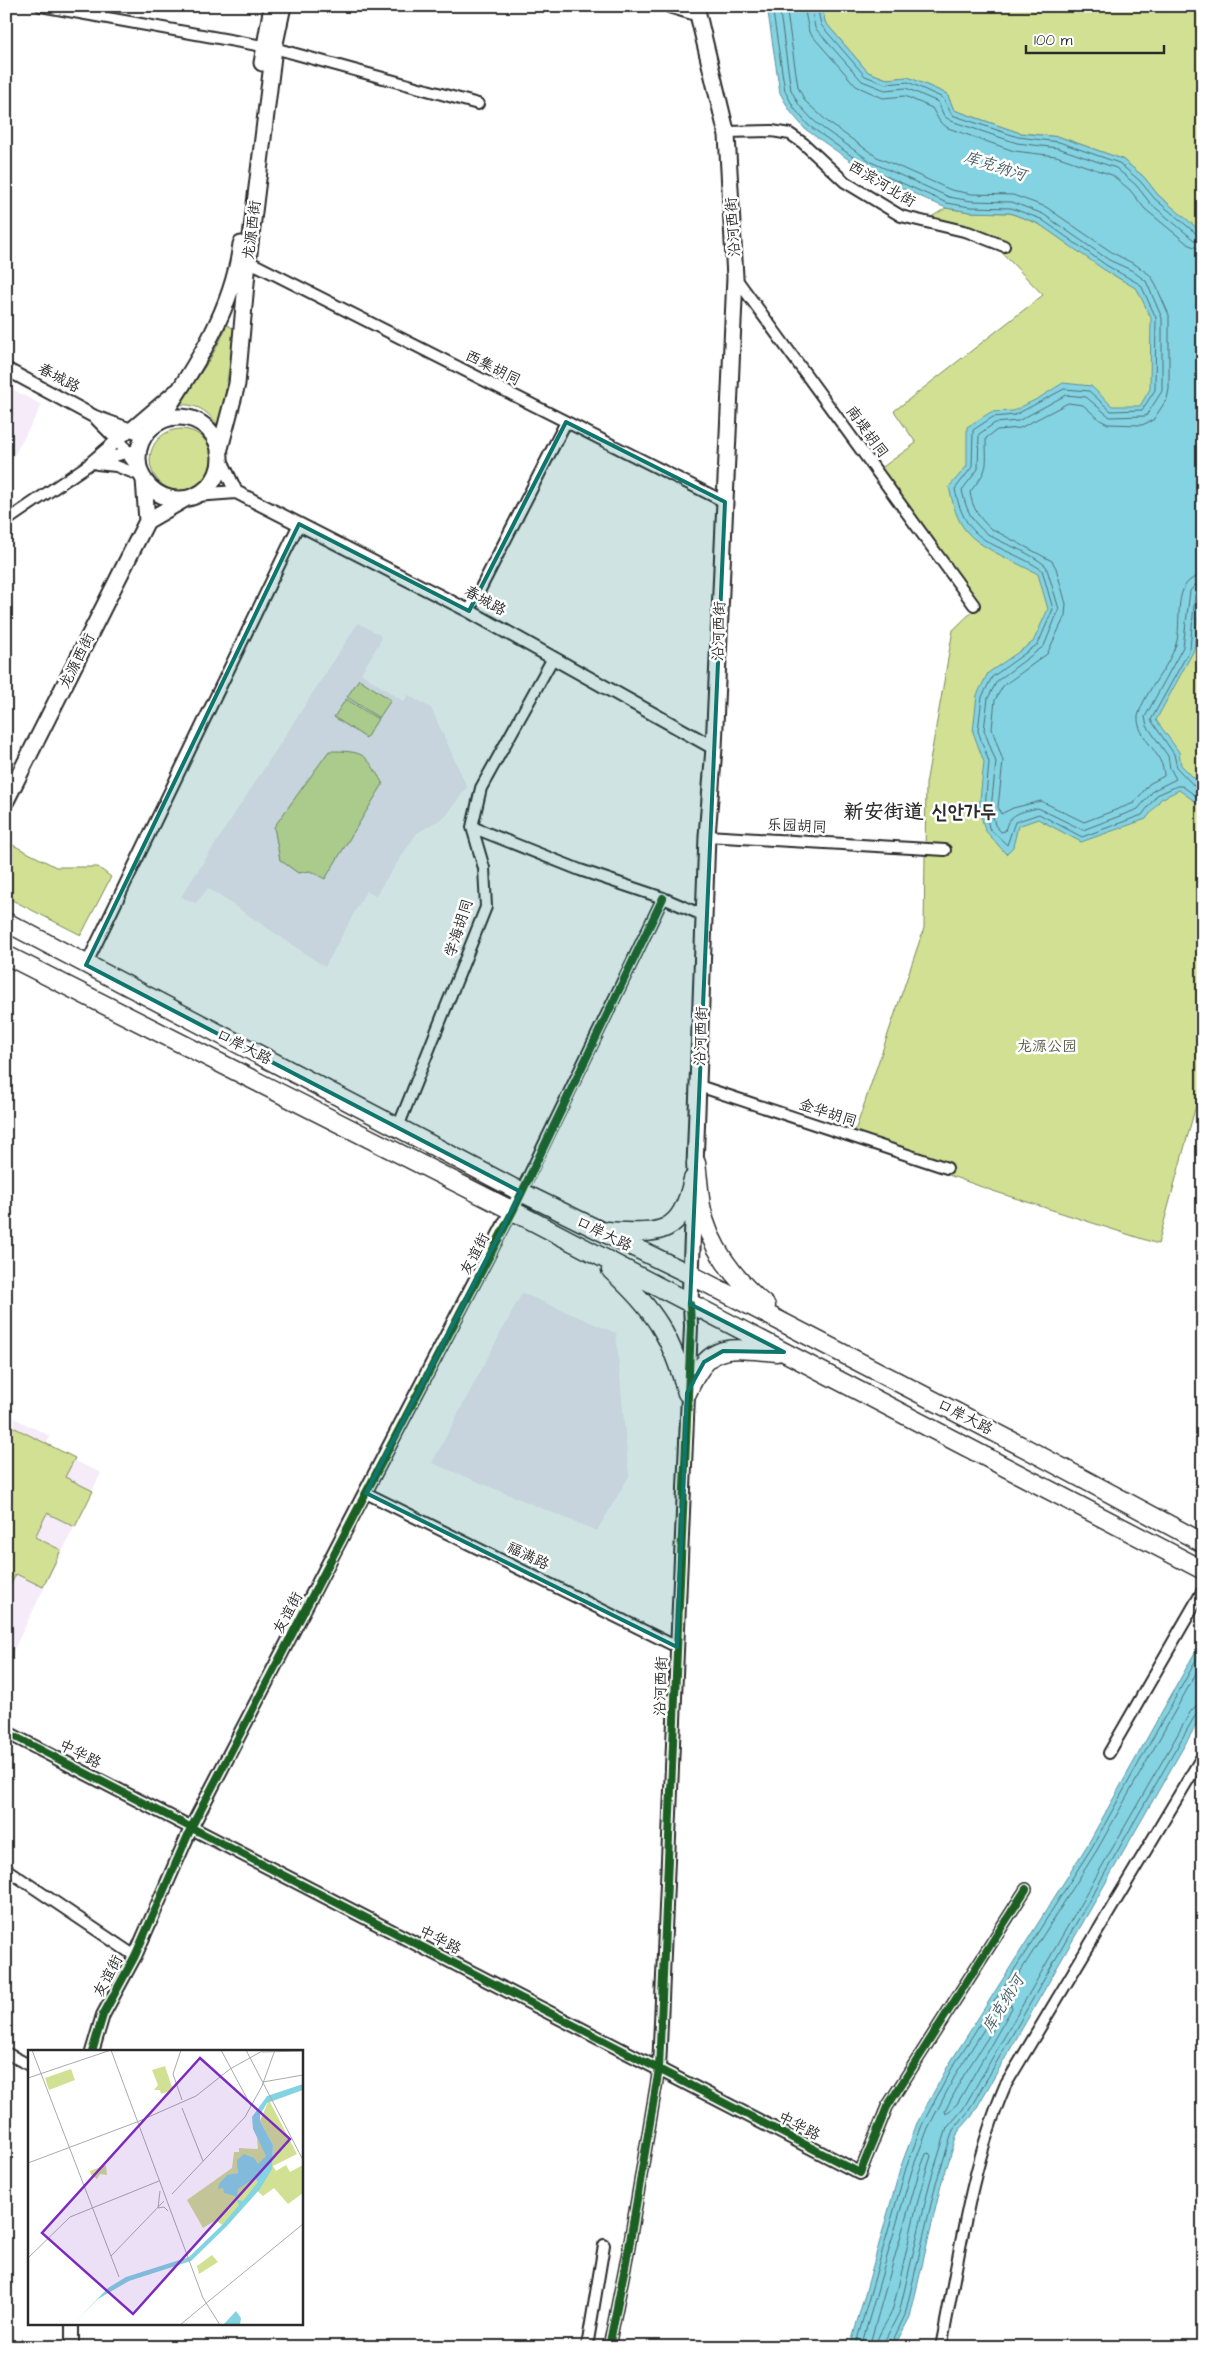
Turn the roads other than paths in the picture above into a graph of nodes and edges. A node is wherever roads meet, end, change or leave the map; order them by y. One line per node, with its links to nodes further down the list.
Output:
1 (41, 6): 6 (street)
2 (272, 6): 6 (main road, 龙源西街)
3 (283, 6): 6 (main road, 龙源西街)
4 (669, 6): 5 (street)
5 (698, 11): 8 (main road, 沿河西街)
6 (269, 48): 7 (street); 10 (main road, 龙源西街); 13 (main road, 龙源西街)
7 (478, 104)
8 (726, 132): 9 (street, 西滨河北街); 11 (main road, 沿河西街)
9 (1004, 246)
10 (248, 261): 15 (street, 西集胡同); 20 (main road, 龙源西街)
11 (735, 277): 25 (main road, 沿河西街); 29 (street, 南堤胡同)
12 (6, 369): 14 (street, 春城路)
13 (185, 382): 16 (main road, 龙源西街); 17 (street)
14 (95, 417): 17 (street); 18 (street)
15 (566, 422): 25 (street, 西集胡同); 30 (street)
16 (158, 423): 17 (main road); 20 (main road)
17 (139, 432): 18 (street); 19 (main road)
18 (119, 441): 19 (street); 21 (street)
19 (133, 451): 21 (street); 22 (main road)
20 (220, 455): 23 (street); 24 (main road)
21 (91, 463): 22 (street); 27 (street)
22 (141, 475): 24 (main road); 26 (main road)
23 (236, 492): 24 (street); 28 (street, 春城路)
24 (191, 497): 26 (main road)
25 (725, 502): 32 (main road, 沿河西街)
26 (147, 521): 33 (main road, 龙源西街)
27 (6, 522)
28 (299, 524): 30 (street, 春城路); 41 (street)
29 (974, 605)
30 (469, 611): 31 (street, 春城路)
31 (553, 658): 32 (street, 春城路); 34 (street, 学海胡同)
32 (714, 748): 35 (main road, 沿河西街)
33 (6, 801)
34 (472, 827): 37 (street); 43 (street, 学海胡同)
35 (707, 836): 36 (street, 乐园胡同); 38 (main road, 沿河西街)
36 (945, 850)
37 (663, 898): 38 (street); 46 (street)
38 (705, 916): 42 (main road, 沿河西街)
39 (6, 922): 41 (highway, 口岸大路)
40 (6, 955): 47 (highway, 口岸大路)
41 (86, 965): 43 (highway, 口岸大路)
42 (699, 1086): 44 (main road, 沿河西街); 45 (street, 金华胡同)
43 (398, 1127): 46 (highway, 口岸大路)
44 (696, 1164): 48 (highway); 50 (main road, 沿河西街); 52 (highway)
45 (947, 1168)
46 (521, 1192): 47 (street, 友谊街); 48 (highway, 口岸大路)
47 (513, 1211): 49 (highway, 口岸大路); 55 (street, 友谊街)
48 (598, 1231): 50 (highway, 口岸大路)
49 (592, 1253): 51 (highway, 口岸大路); 54 (highway)
50 (691, 1275): 51 (main road, 沿河西街); 52 (highway, 口岸大路)
51 (690, 1304): 53 (highway, 口岸大路); 54 (street, 沿河西街)
52 (794, 1328): 56 (highway, 口岸大路)
53 (784, 1352): 54 (highway); 57 (highway, 口岸大路)
54 (687, 1393): 59 (street, 沿河西街)
55 (366, 1493): 59 (street, 福满路); 63 (street, 友谊街)
56 (1203, 1543)
57 (1203, 1570)
58 (1203, 1590): 61 (street)
59 (676, 1647): 70 (street, 沿河西街)
60 (6, 1732): 63 (street, 中华路)
61 (1110, 1753)
62 (1203, 1755): 77 (street)
63 (192, 1826): 66 (street, 友谊街); 70 (street, 中华路)
64 (6, 1869): 66 (street)
65 (1026, 1889): 71 (street)
66 (134, 1956): 67 (street, 友谊街)
67 (93, 2050)
68 (6, 2053): 69 (street)
69 (28, 2064)
70 (659, 2069): 71 (street, 中华路); 76 (street)
71 (860, 2173)
72 (604, 2245): 75 (street)
73 (72, 2326): 74 (street)
74 (72, 2347)
75 (587, 2347)
76 (609, 2347)
77 (941, 2347)

